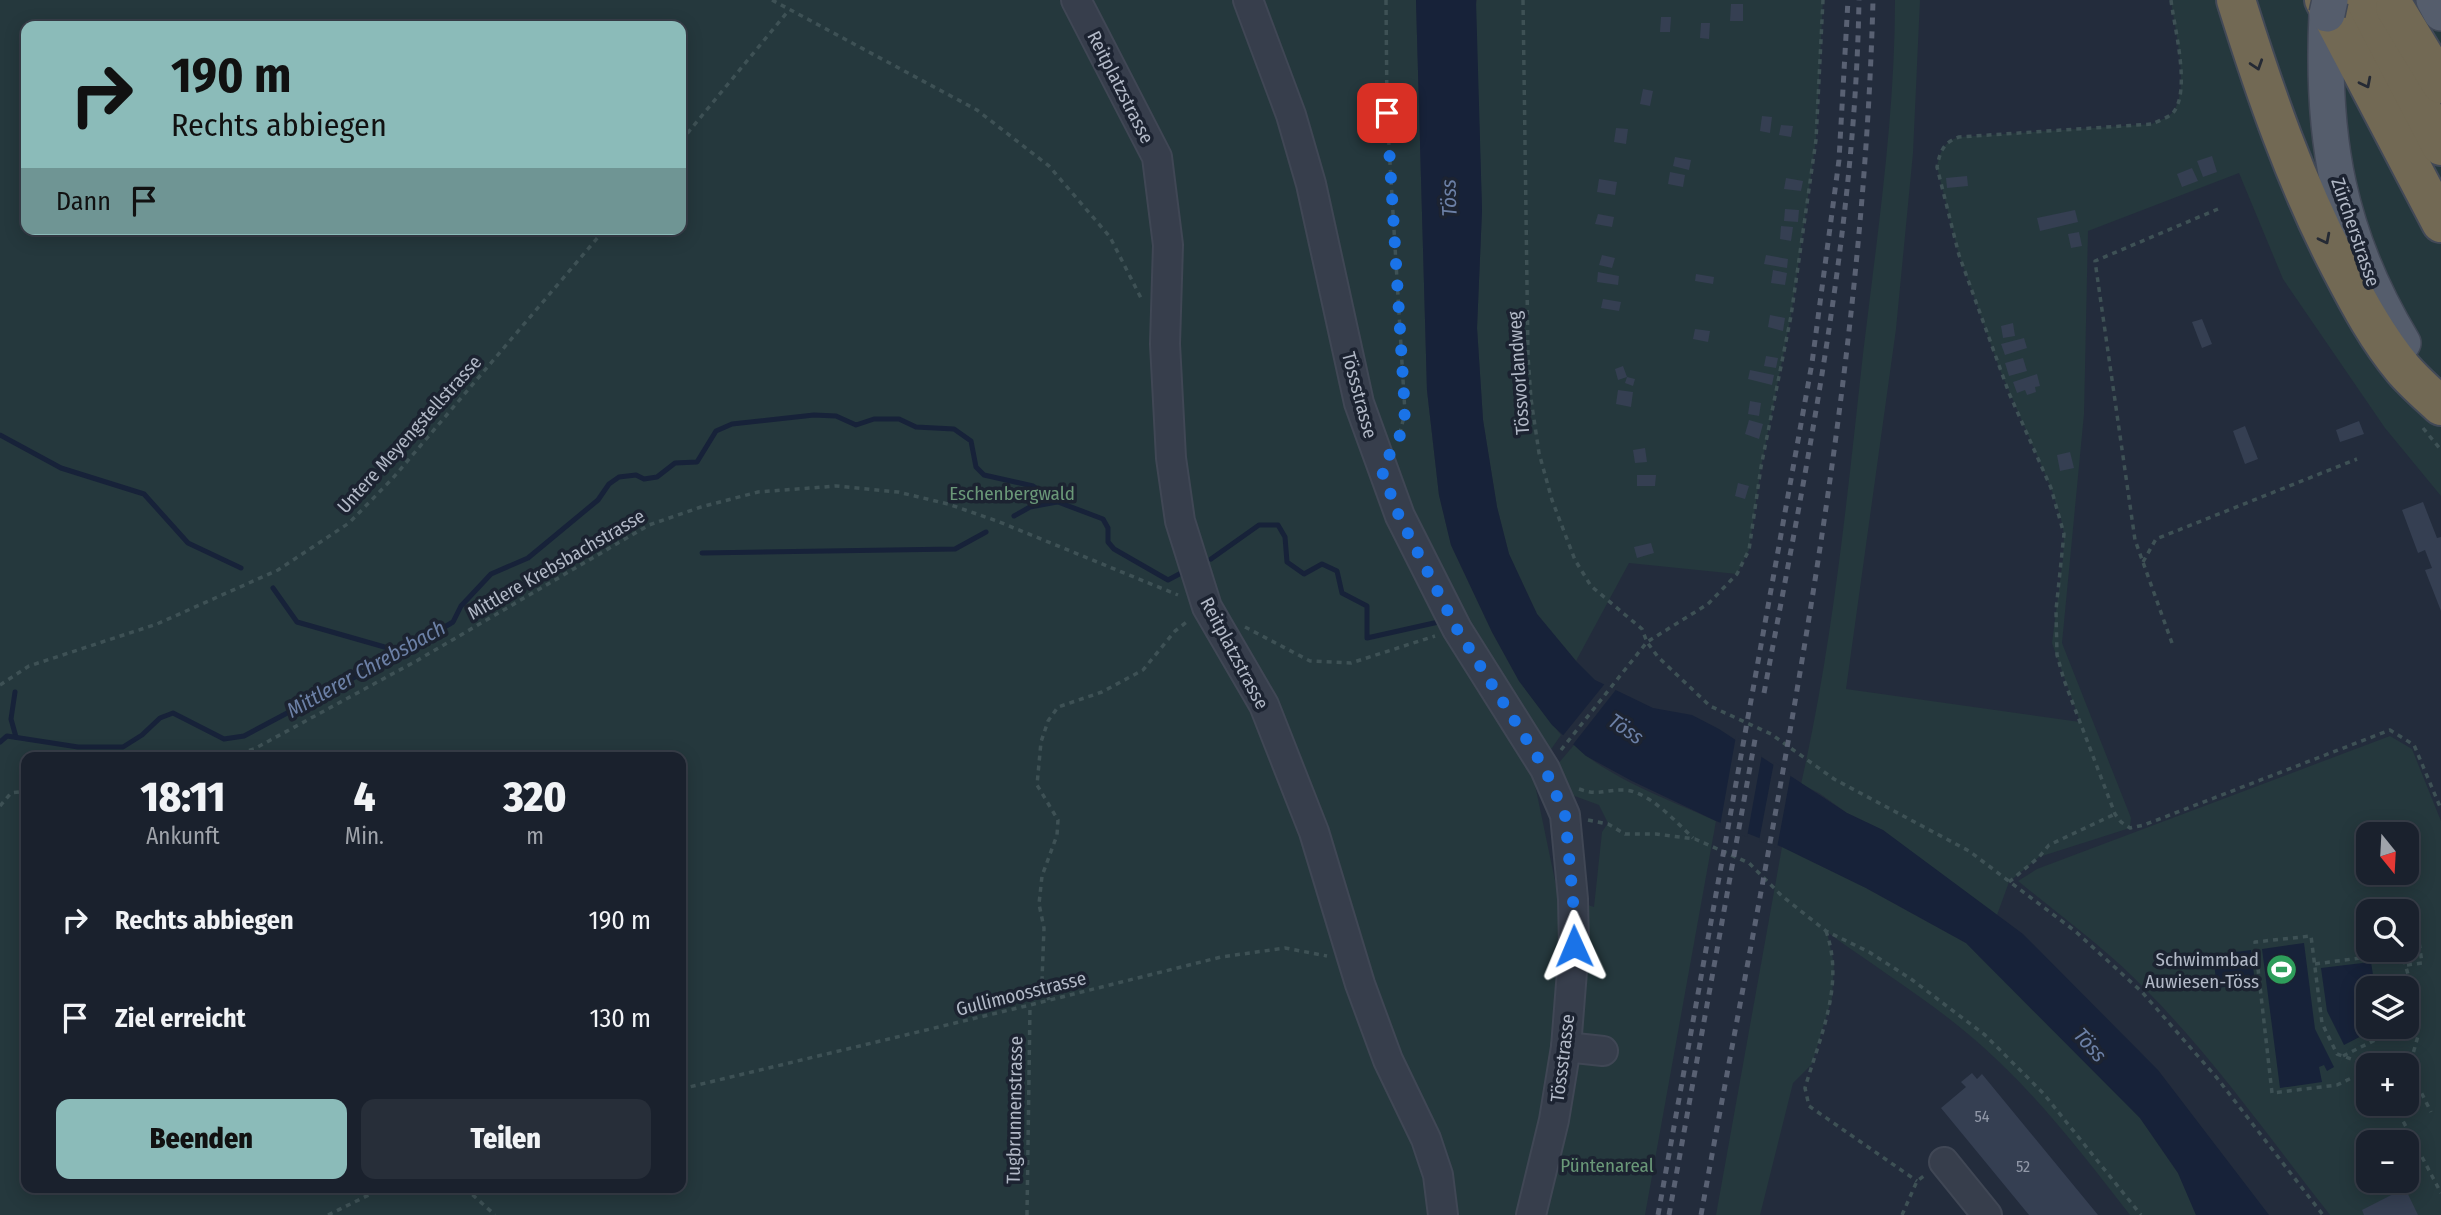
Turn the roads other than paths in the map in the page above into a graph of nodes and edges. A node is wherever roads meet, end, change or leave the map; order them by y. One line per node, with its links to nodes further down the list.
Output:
1 (1076, 0): 16 (street, Reitplatzstrasse)
2 (1248, 0): 13 (street, Tössstrasse)
3 (2236, 0): 12 (highway, one-way to 12)
4 (2365, 0): 10 (highway)
5 (2389, 0): 9 (highway)
6 (2434, 0): 8 (main road)
7 (2327, 4): 11 (highway, one-way to 11); 12 (main road, Zürcherstrasse)
8 (2441, 13)
9 (2441, 84)
10 (2441, 146)
11 (2441, 223)
12 (2441, 406)
13 (1566, 1047): 14 (street); 17 (street, Tössstrasse)
14 (1602, 1051)
15 (1944, 1162): 18 (street)
16 (1443, 1215)
17 (1531, 1215)
18 (1987, 1215)

